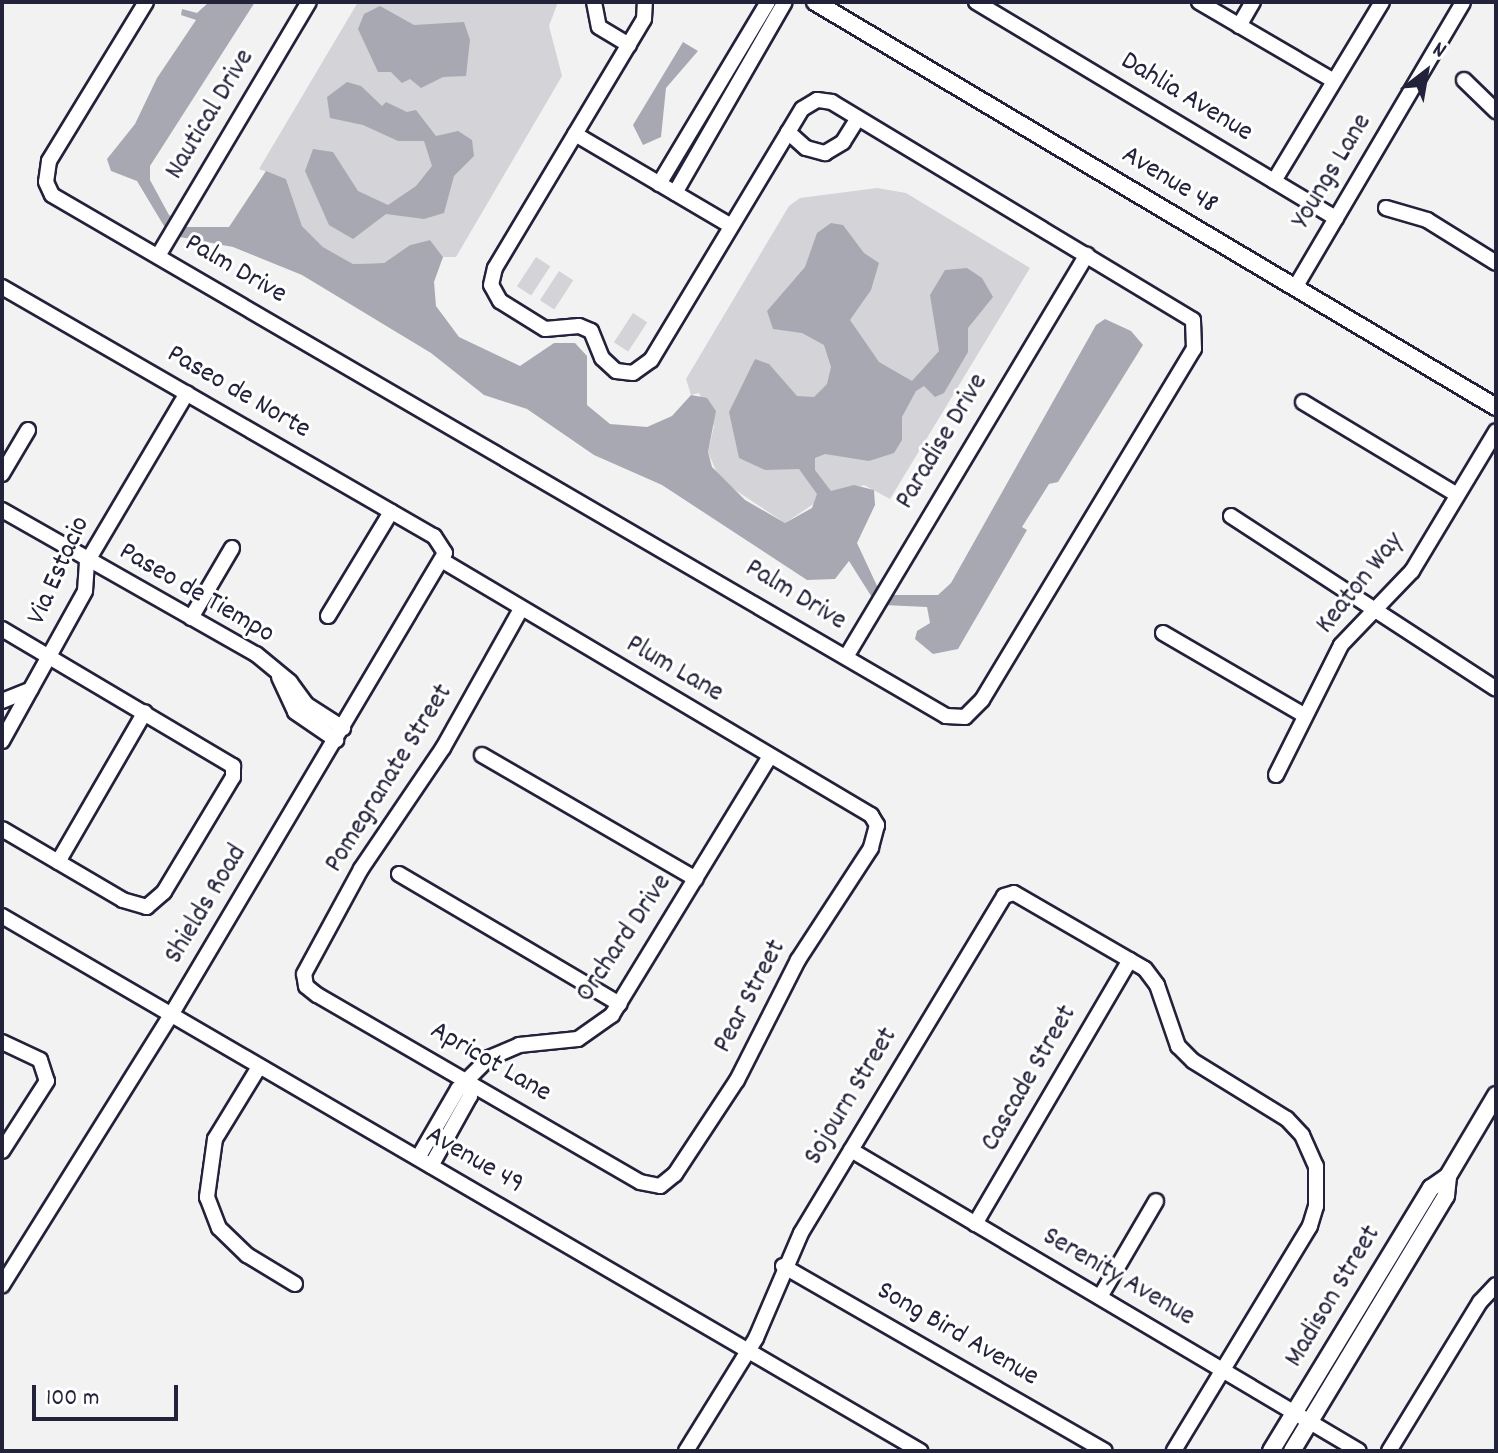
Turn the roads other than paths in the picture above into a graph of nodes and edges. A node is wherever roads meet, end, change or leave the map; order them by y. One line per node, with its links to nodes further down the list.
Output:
1 (146, 2): 28 (street, Palm Drive)
2 (309, 2): 28 (street, Nautical Drive)
3 (594, 2): 14 (street)
4 (645, 2): 14 (street, Palm Drive)
5 (768, 2): 22 (street)
6 (785, 2): 23 (street)
7 (815, 2): 30 (main road, Avenue 48)
8 (976, 2): 21 (street, Dahlia Avenue)
9 (1199, 2): 13 (street)
10 (1253, 2): 13 (street)
11 (1382, 2): 16 (street)
12 (1463, 2): 25 (street, Youngs Lane)
13 (1239, 26): 16 (street)
14 (629, 45): 20 (street, Palm Drive)
15 (1464, 80): 17 (street)
16 (1334, 81): 21 (street)
17 (1496, 111)
18 (858, 118): 19 (street, Palm Drive); 19 (street); 27 (street, Palm Drive)
19 (788, 132): 26 (street, Palm Drive)
20 (575, 134): 22 (street); 26 (street, Palm Drive)
21 (1274, 181): 25 (street, Dahlia Avenue)
22 (659, 184): 23 (street)
23 (675, 193): 26 (street)
24 (1386, 208): 29 (street)
25 (1336, 218): 30 (street, Youngs Lane)
26 (731, 226)
27 (1087, 255): 52 (street, Paradise Drive); 52 (street, Palm Drive)
28 (158, 256): 52 (street, Palm Drive)
29 (1496, 263)
30 (1296, 286): 34 (main road, Avenue 48)
31 (2, 287): 32 (street, Paseo de Norte)
32 (187, 393): 40 (street, Paseo de Norte); 44 (street, Via Estacio)
33 (1303, 402): 38 (street)
34 (1496, 407)
35 (28, 430): 37 (street)
36 (1496, 431): 38 (street, Keaton Way)
37 (2, 474)
38 (1457, 495): 46 (street, Keaton Way)
39 (2, 510): 44 (street, Paseo de Tiempo)
40 (391, 512): 43 (street, Paseo de Norte); 47 (street)
41 (1231, 516): 46 (street)
42 (232, 548): 48 (street)
43 (444, 554): 45 (street, Plum Lane); 58 (street, Shields Road)
44 (87, 562): 48 (street, Paseo de Tiempo); 51 (street, Via Estacio)
45 (520, 611): 61 (street, Plum Lane); 70 (street, Pomegranate Street)
46 (1379, 611): 53 (street); 57 (street, Keaton Way)
47 (328, 616)
48 (191, 618): 58 (street, Paseo de Tiempo)
49 (2, 629): 51 (street)
50 (1163, 633): 57 (street)
51 (48, 657): 54 (street, Via Estacio); 56 (street)
52 (846, 657)
53 (1494, 683)
54 (31, 689): 55 (street); 59 (street, Via Estacio)
55 (2, 701)
56 (145, 712): 65 (street); 65 (street)
57 (1304, 715): 62 (street, Keaton Way)
58 (340, 734): 72 (street, Shields Road)
59 (2, 741)
60 (482, 755): 67 (street)
61 (770, 756): 63 (street, Plum Lane); 67 (street, Orchard Drive)
62 (1276, 775)
63 (877, 825): 81 (street, Pear Street)
64 (2, 829): 65 (street)
65 (58, 862)
66 (399, 874): 71 (street)
67 (696, 879): 71 (street, Orchard Drive)
68 (2, 916): 72 (street, Avenue 49)
69 (1130, 960): 77 (street, Sojourn Street); 83 (street, Cascade Street); 90 (street)
70 (304, 974): 75 (street, Apricot Lane)
71 (620, 1004): 75 (street, Orchard Drive)
72 (171, 1015): 74 (street, Avenue 49); 86 (street, Shields Road)
73 (2, 1042): 78 (street)
74 (259, 1067): 79 (street, Avenue 49); 85 (street)
75 (470, 1081): 79 (street, Orchard Drive); 81 (street, Apricot Lane)
76 (1496, 1095): 80 (main road, Madison Street)
77 (851, 1150): 83 (street, Serenity Avenue); 84 (street, Sojourn Street)
78 (2, 1151)
79 (424, 1162): 89 (street, Avenue 49)
80 (1448, 1176): 91 (main road, Madison Street); 92 (main road, Madison Street)
81 (660, 1186)
82 (1156, 1201): 88 (street)
83 (975, 1224): 88 (street, Serenity Avenue)
84 (783, 1266): 89 (street, Sojourn Street); 95 (street, Song Bird Avenue)
85 (295, 1284)
86 (2, 1285)
87 (1496, 1285): 100 (street)
88 (1100, 1297): 90 (street, Serenity Avenue)
89 (748, 1351): 93 (street, Sojourn Street); 94 (street, Avenue 49)
90 (1223, 1369): 91 (street, Serenity Avenue); 96 (street)
91 (1295, 1412): 92 (street, Serenity Avenue); 97 (main road, Madison Street)
92 (1310, 1421): 98 (main road, Madison Street); 99 (street, Serenity Avenue)
93 (686, 1451)
94 (920, 1451)
95 (1105, 1451)
96 (1174, 1451)
97 (1271, 1451)
98 (1292, 1451)
99 (1359, 1451)
100 (1389, 1451)

